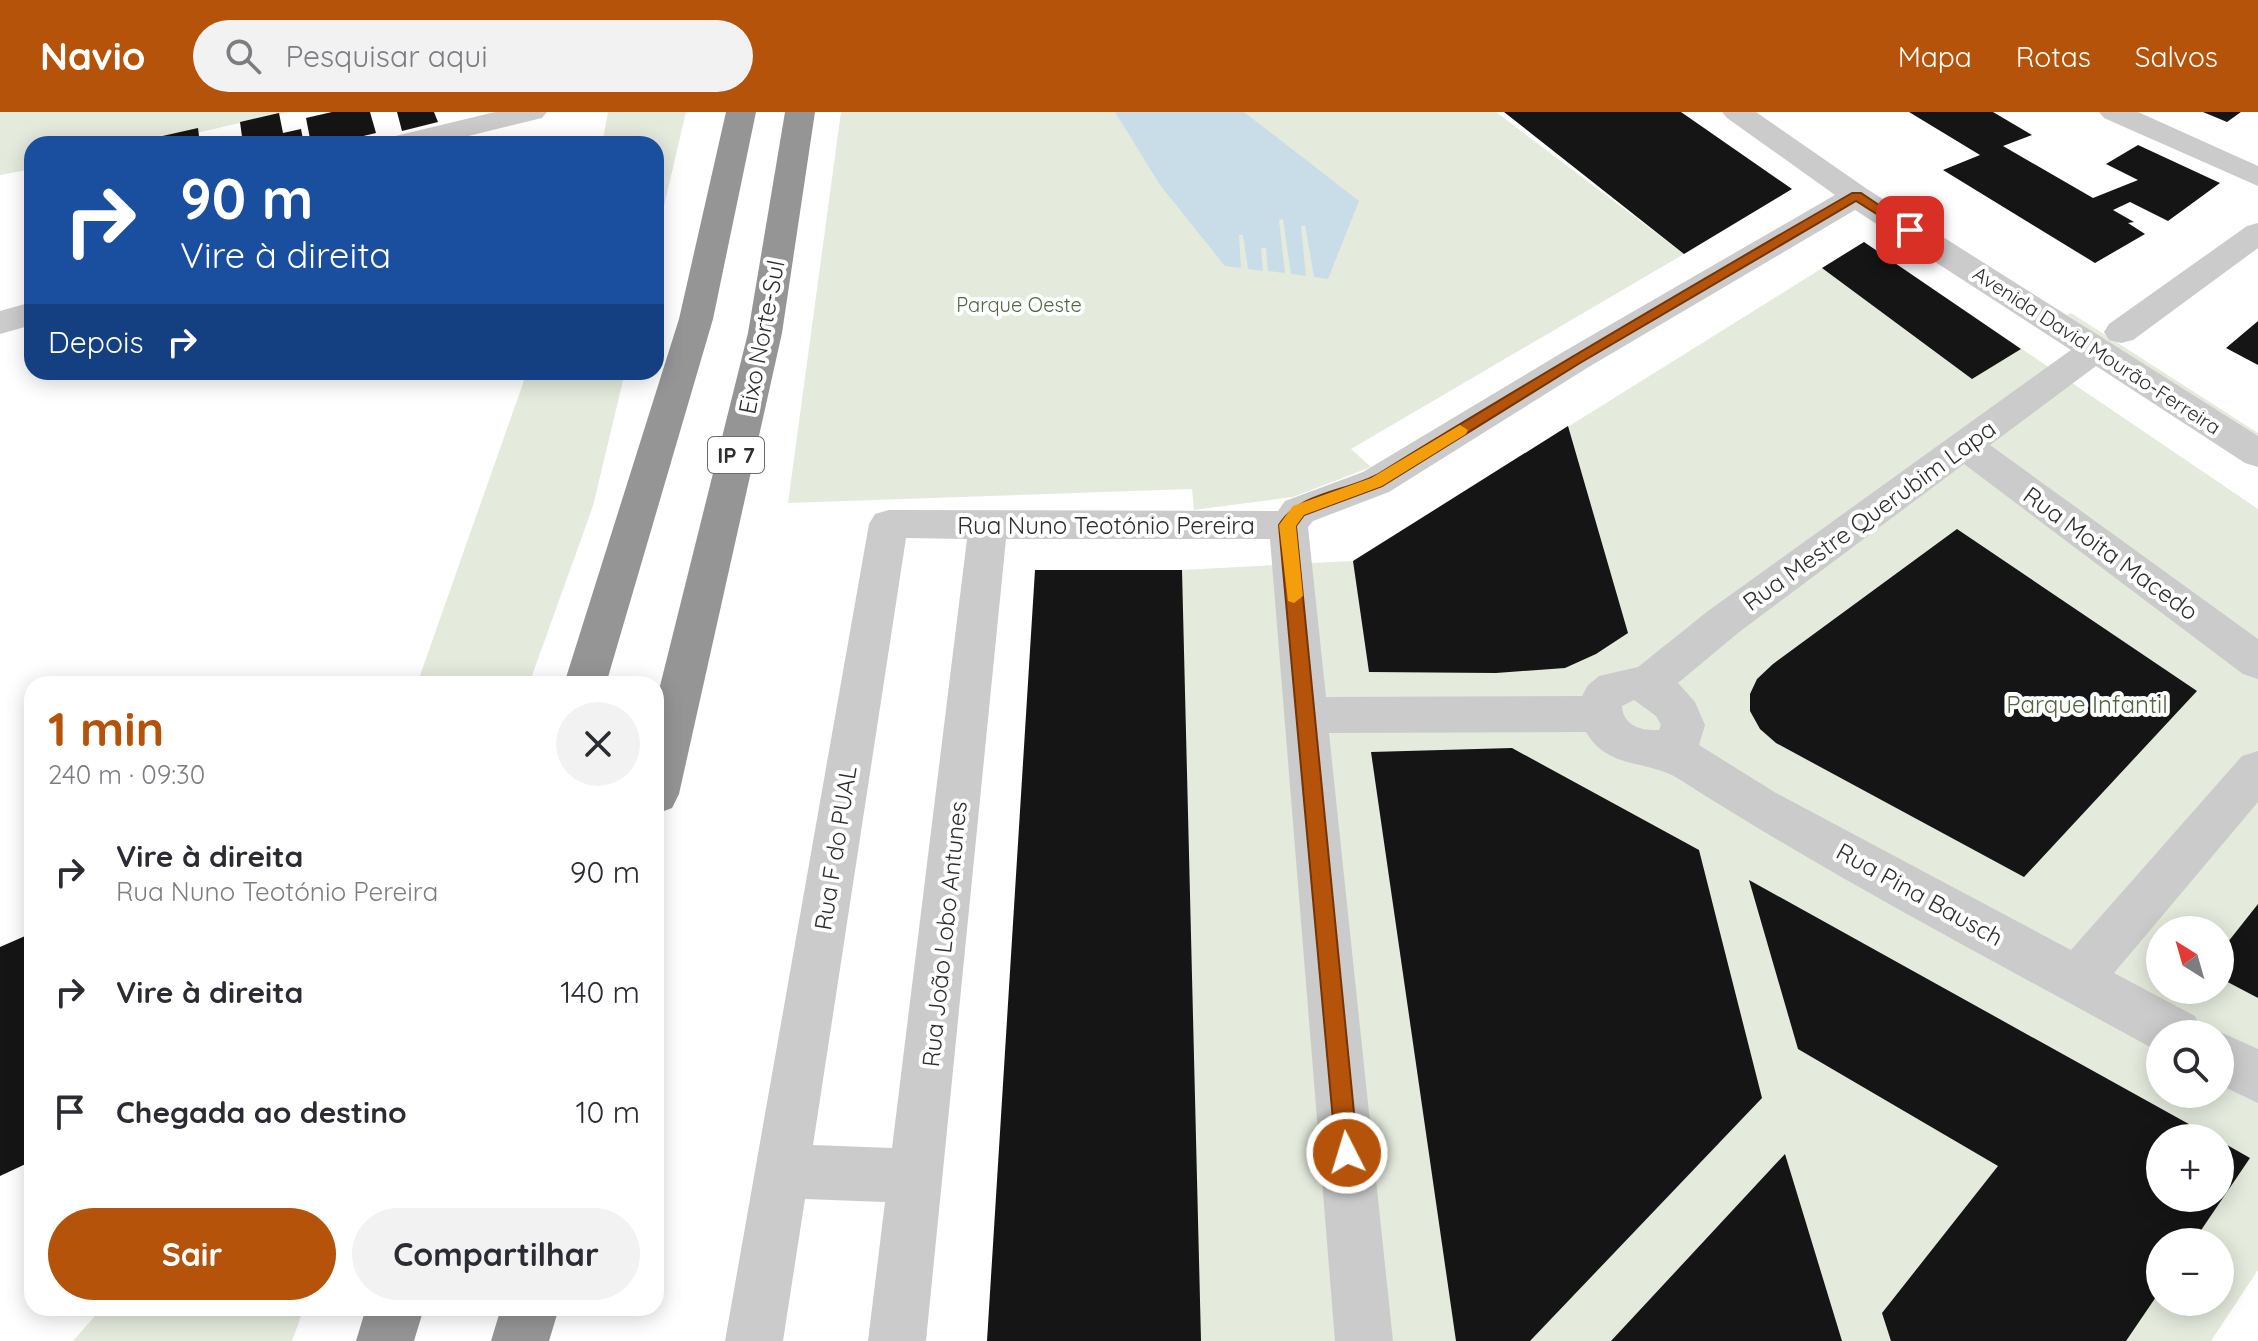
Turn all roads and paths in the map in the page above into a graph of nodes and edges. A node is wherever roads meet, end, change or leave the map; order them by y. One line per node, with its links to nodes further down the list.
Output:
1 (532, 112): 7 (street)
2 (741, 112): 21 (highway)
3 (800, 112): 26 (highway, Eixo Norte-Sul / IP 7)
4 (1737, 112): 9 (street, Avenida David Mourão-Ferreira)
5 (1779, 112): 13 (street, Avenida David Mourão-Ferreira)
6 (2114, 112): 8 (street)
7 (432, 136)
8 (2258, 177)
9 (1856, 196): 13 (street, Avenida David Mourão-Ferreira); 18 (street, Rua Nuno Teotónio Pereira)
10 (2258, 233): 13 (street, Rua Mestre Querubim Lapa)
11 (24, 316): 12 (street)
12 (0, 323)
13 (2108, 341): 14 (street, Avenida David Mourão-Ferreira); 15 (street, Rua Mestre Querubim Lapa); 16 (street, Avenida David Mourão-Ferreira)
14 (2258, 419)
15 (1964, 445): 20 (street, Rua Moita Macedo); 22 (street, Rua Mestre Querubim Lapa)
16 (2258, 454)
17 (889, 524): 19 (street, Rua Nuno Teotónio Pereira); 32 (street, Rua F do PUAL)
18 (1288, 525): 19 (street, Rua Nuno Teotónio Pereira); 24 (street)
19 (988, 526): 33 (street, Rua João Lobo Antunes)
20 (2258, 662)
21 (587, 676)
22 (1646, 685): 23 (street); 25 (street)
23 (1599, 714): 24 (street); 25 (street)
24 (1306, 715): 40 (street)
25 (1666, 748): 28 (street, Rua Pina Bausch)
26 (664, 760)
27 (2258, 770): 28 (street)
28 (2077, 980): 29 (street, Rua Pina Bausch)
29 (2151, 1020)
30 (2234, 1064): 31 (street)
31 (2258, 1077)
32 (782, 1171): 33 (street); 38 (street, Rua F do PUAL)
33 (917, 1176): 39 (street, Rua João Lobo Antunes)
34 (393, 1316): 36 (highway)
35 (528, 1316): 37 (highway)
36 (385, 1341)
37 (520, 1341)
38 (754, 1341)
39 (897, 1341)
40 (1364, 1341)

